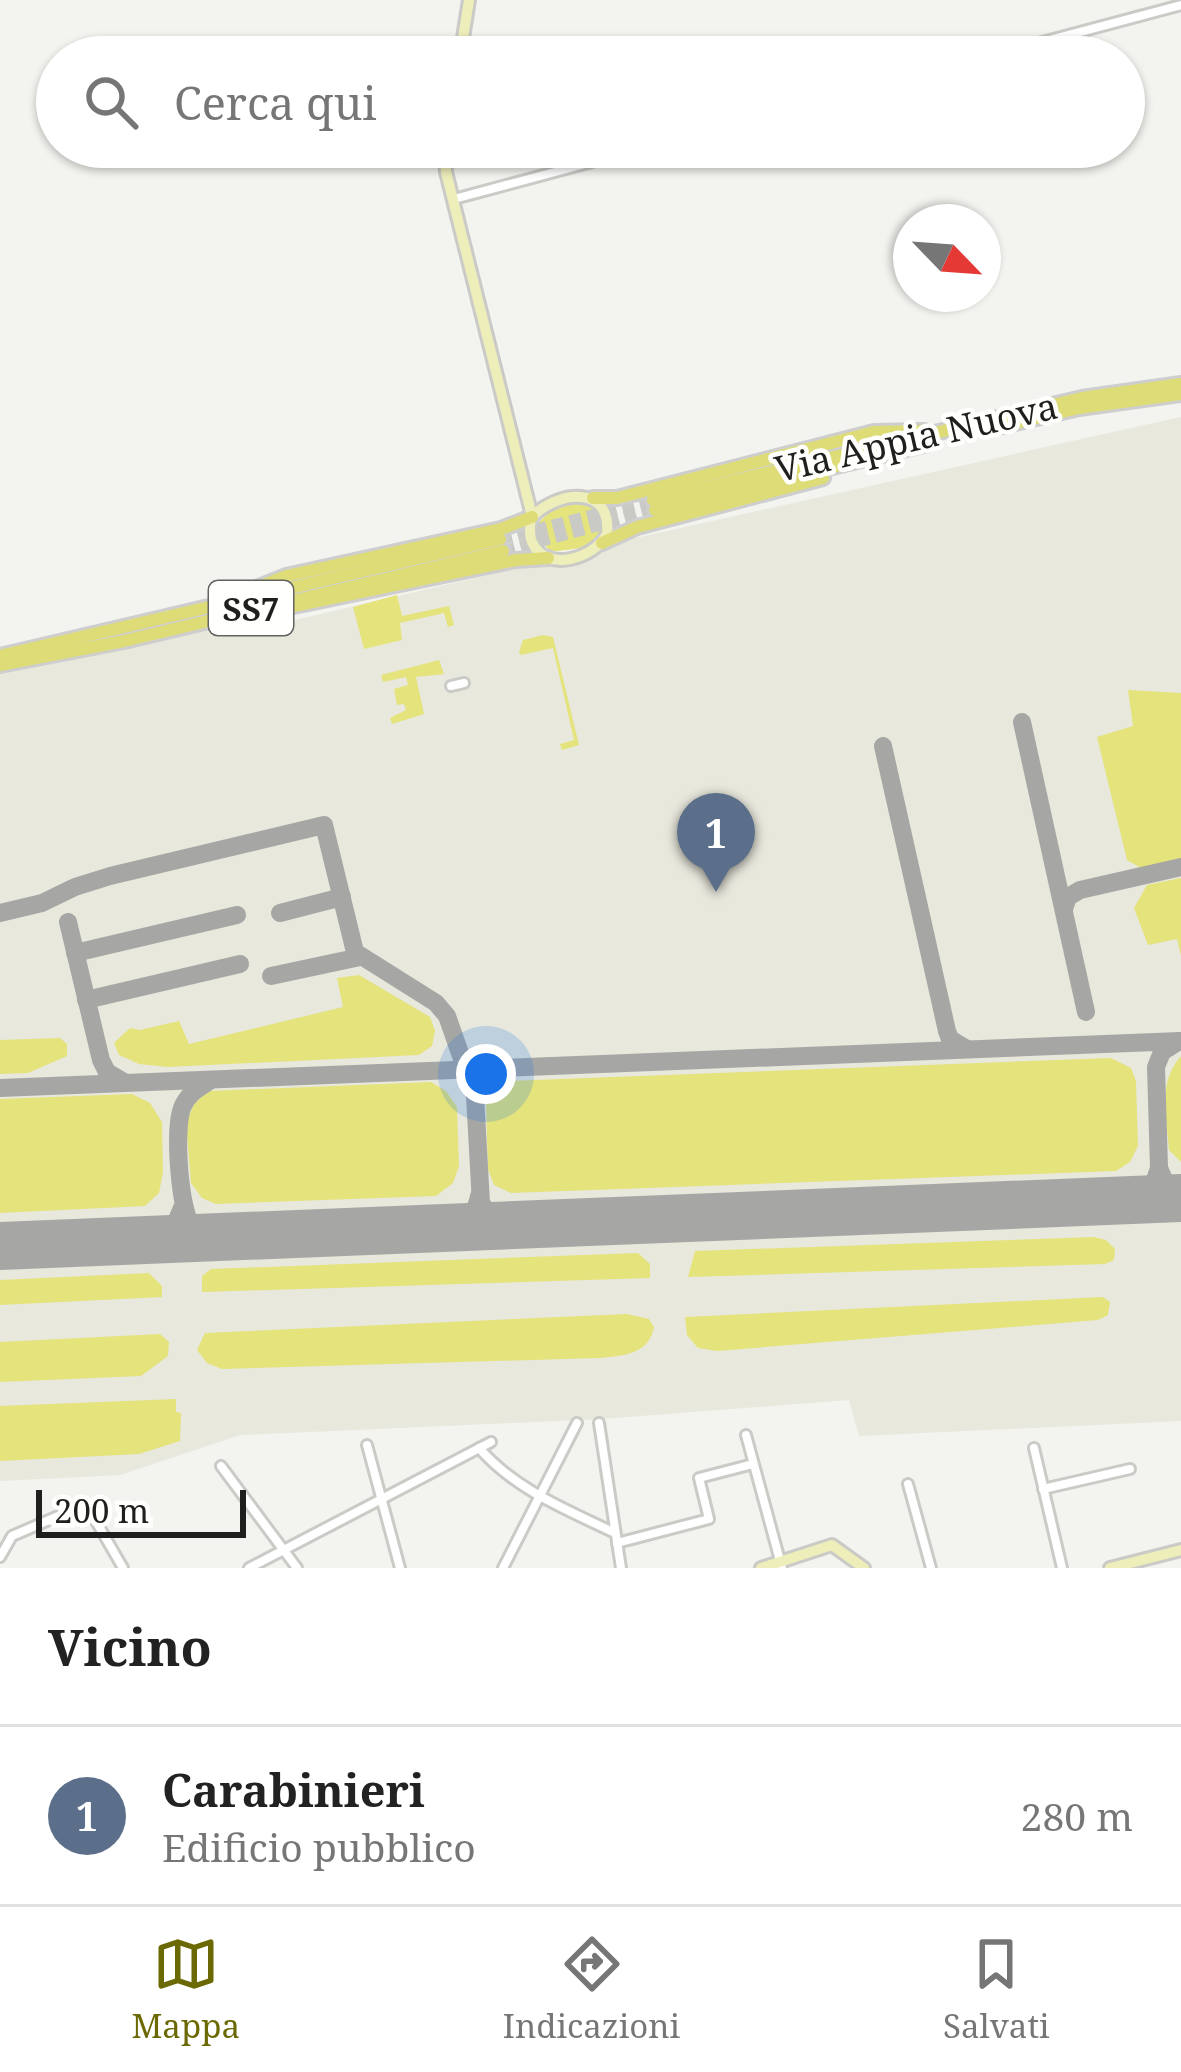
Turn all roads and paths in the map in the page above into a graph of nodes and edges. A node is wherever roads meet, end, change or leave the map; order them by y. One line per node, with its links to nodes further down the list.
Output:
1 (469, 0): 3 (street)
2 (1181, 5): 4 (street)
3 (463, 36)
4 (1065, 36)
5 (449, 168): 7 (street)
6 (570, 168): 7 (street)
7 (454, 199): 11 (street)
8 (1181, 384): 10 (main road, Via Appia Nuova)
9 (1181, 394): 10 (main road, Via Appia Nuova)
10 (953, 434): 12 (main road); 14 (main road, Via Appia Nuova); 16 (main road)
11 (524, 490): 13 (street); 15 (street)
12 (593, 498): 13 (street); 16 (street)
13 (551, 503): 15 (street)
14 (654, 505)
15 (532, 517): 18 (street); 19 (main road)
16 (602, 543): 18 (street)
17 (502, 545): 19 (main road, SS7)
18 (548, 558): 19 (main road)
19 (223, 609): 20 (main road, SS7); 21 (main road, SS7)
20 (0, 656)
21 (0, 665)
22 (464, 683): 23 (street)
23 (451, 686)
24 (599, 1423): 38 (street)
25 (577, 1424): 36 (street)
26 (746, 1435): 31 (street)
27 (490, 1442): 29 (street)
28 (367, 1444): 37 (street)
29 (479, 1448): 36 (street); 37 (street)
30 (1034, 1448): 35 (street)
31 (753, 1464): 38 (street); 42 (street)
32 (221, 1466): 39 (street)
33 (1130, 1468): 35 (street)
34 (908, 1484): 52 (street)
35 (1043, 1489): 53 (street)
36 (538, 1497): 38 (street); 48 (street)
37 (382, 1500): 39 (street); 47 (street)
38 (616, 1538): 49 (street)
39 (284, 1550): 45 (street); 46 (street)
40 (1181, 1550): 54 (street)
41 (0, 1559): 43 (street); 44 (street)
42 (781, 1564): 50 (street); 51 (street)
43 (8, 1568)
44 (123, 1568)
45 (249, 1568)
46 (297, 1568)
47 (400, 1568)
48 (502, 1568)
49 (622, 1568)
50 (761, 1568)
51 (864, 1568)
52 (931, 1568)
53 (1062, 1568)
54 (1110, 1568)

